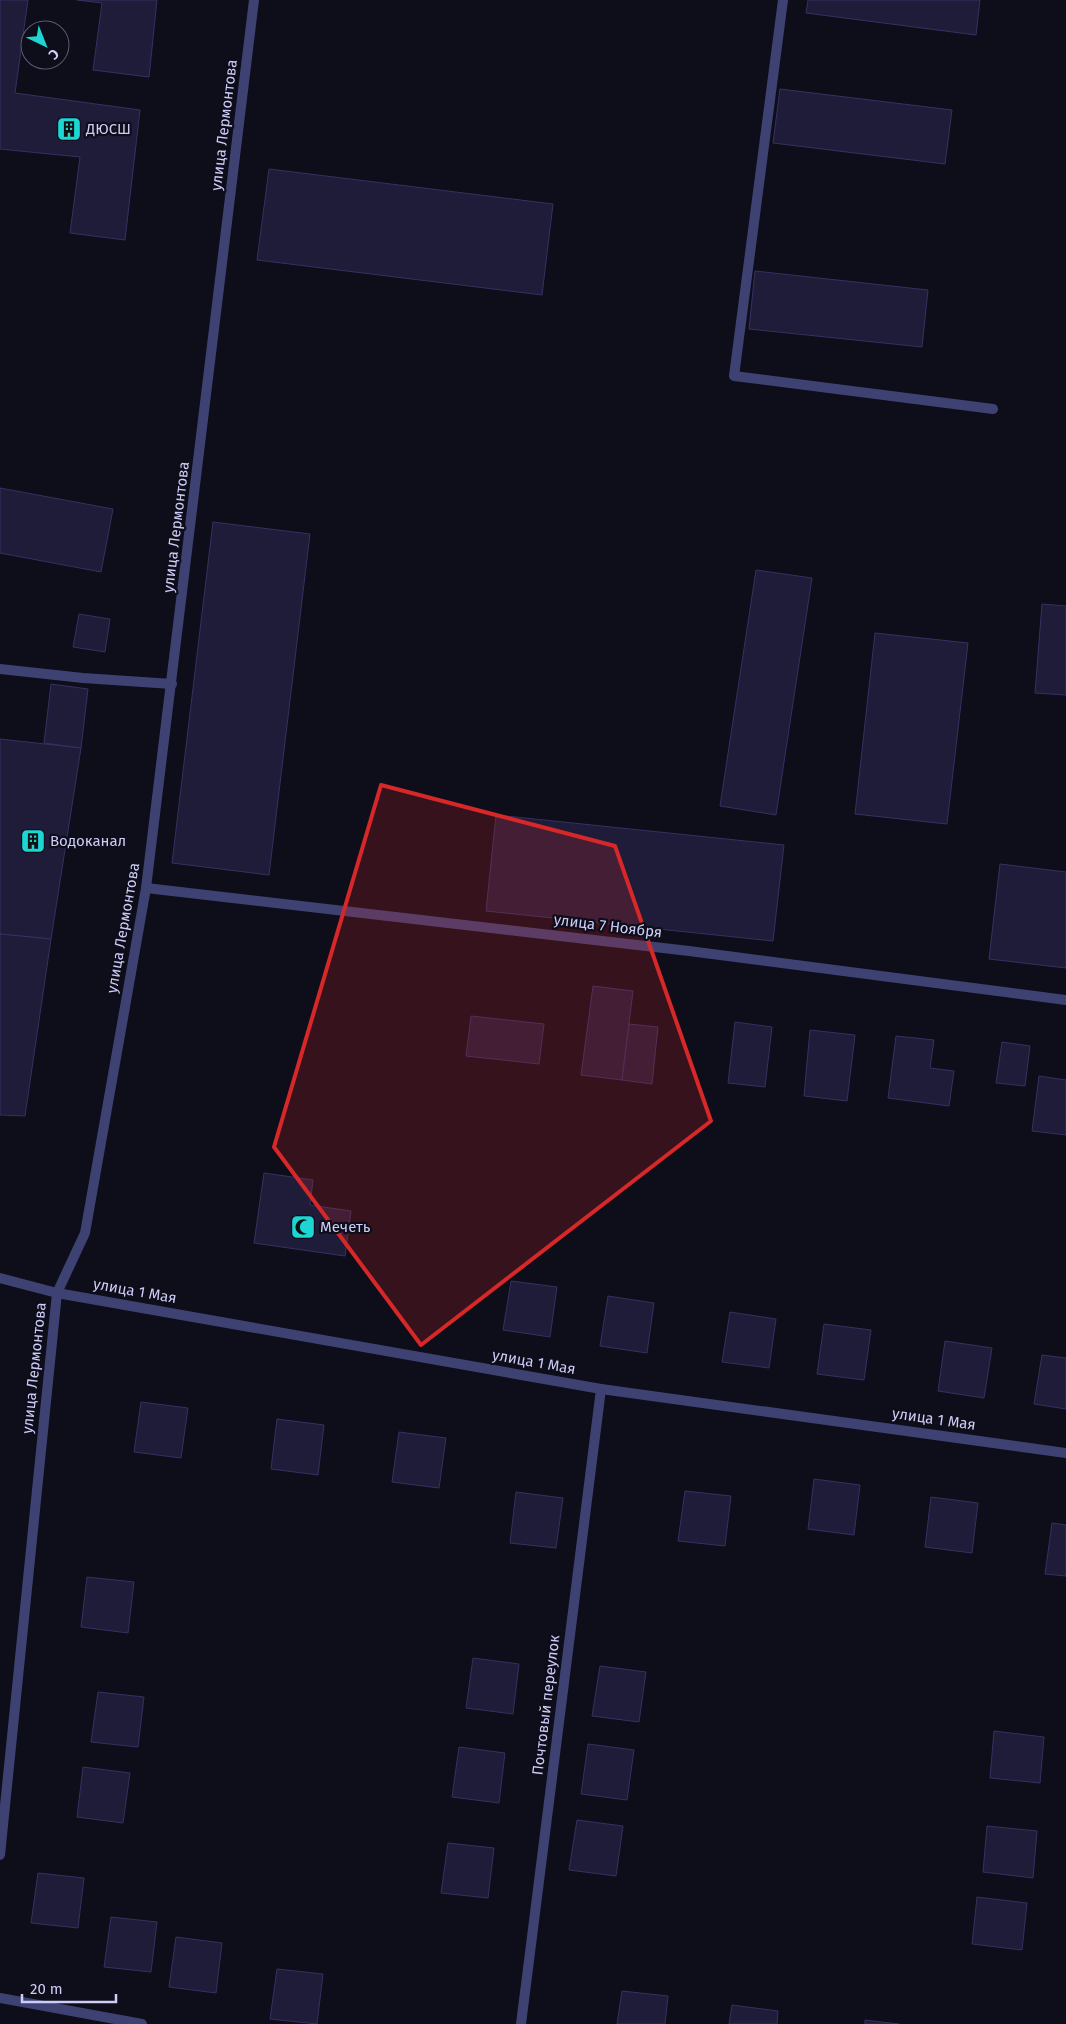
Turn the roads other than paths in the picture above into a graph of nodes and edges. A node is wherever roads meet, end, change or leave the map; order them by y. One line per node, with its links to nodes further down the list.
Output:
1 (254, 0): 5 (street, улица Лермонтова)
2 (783, 0): 3 (street)
3 (993, 410)
4 (0, 669): 5 (street)
5 (172, 684): 6 (street, улица Лермонтова)
6 (146, 888): 7 (street, улица 7 Ноября); 9 (street, улица Лермонтова)
7 (1066, 1000)
8 (0, 1278): 9 (street, улица 1 Мая)
9 (57, 1293): 10 (street, улица 1 Мая); 12 (street, улица Лермонтова)
10 (601, 1389): 11 (street, улица 1 Мая); 15 (street, Почтовый переулок)
11 (1066, 1452)
12 (0, 1855)
13 (0, 1998): 14 (street)
14 (142, 2024)
15 (522, 2024)

